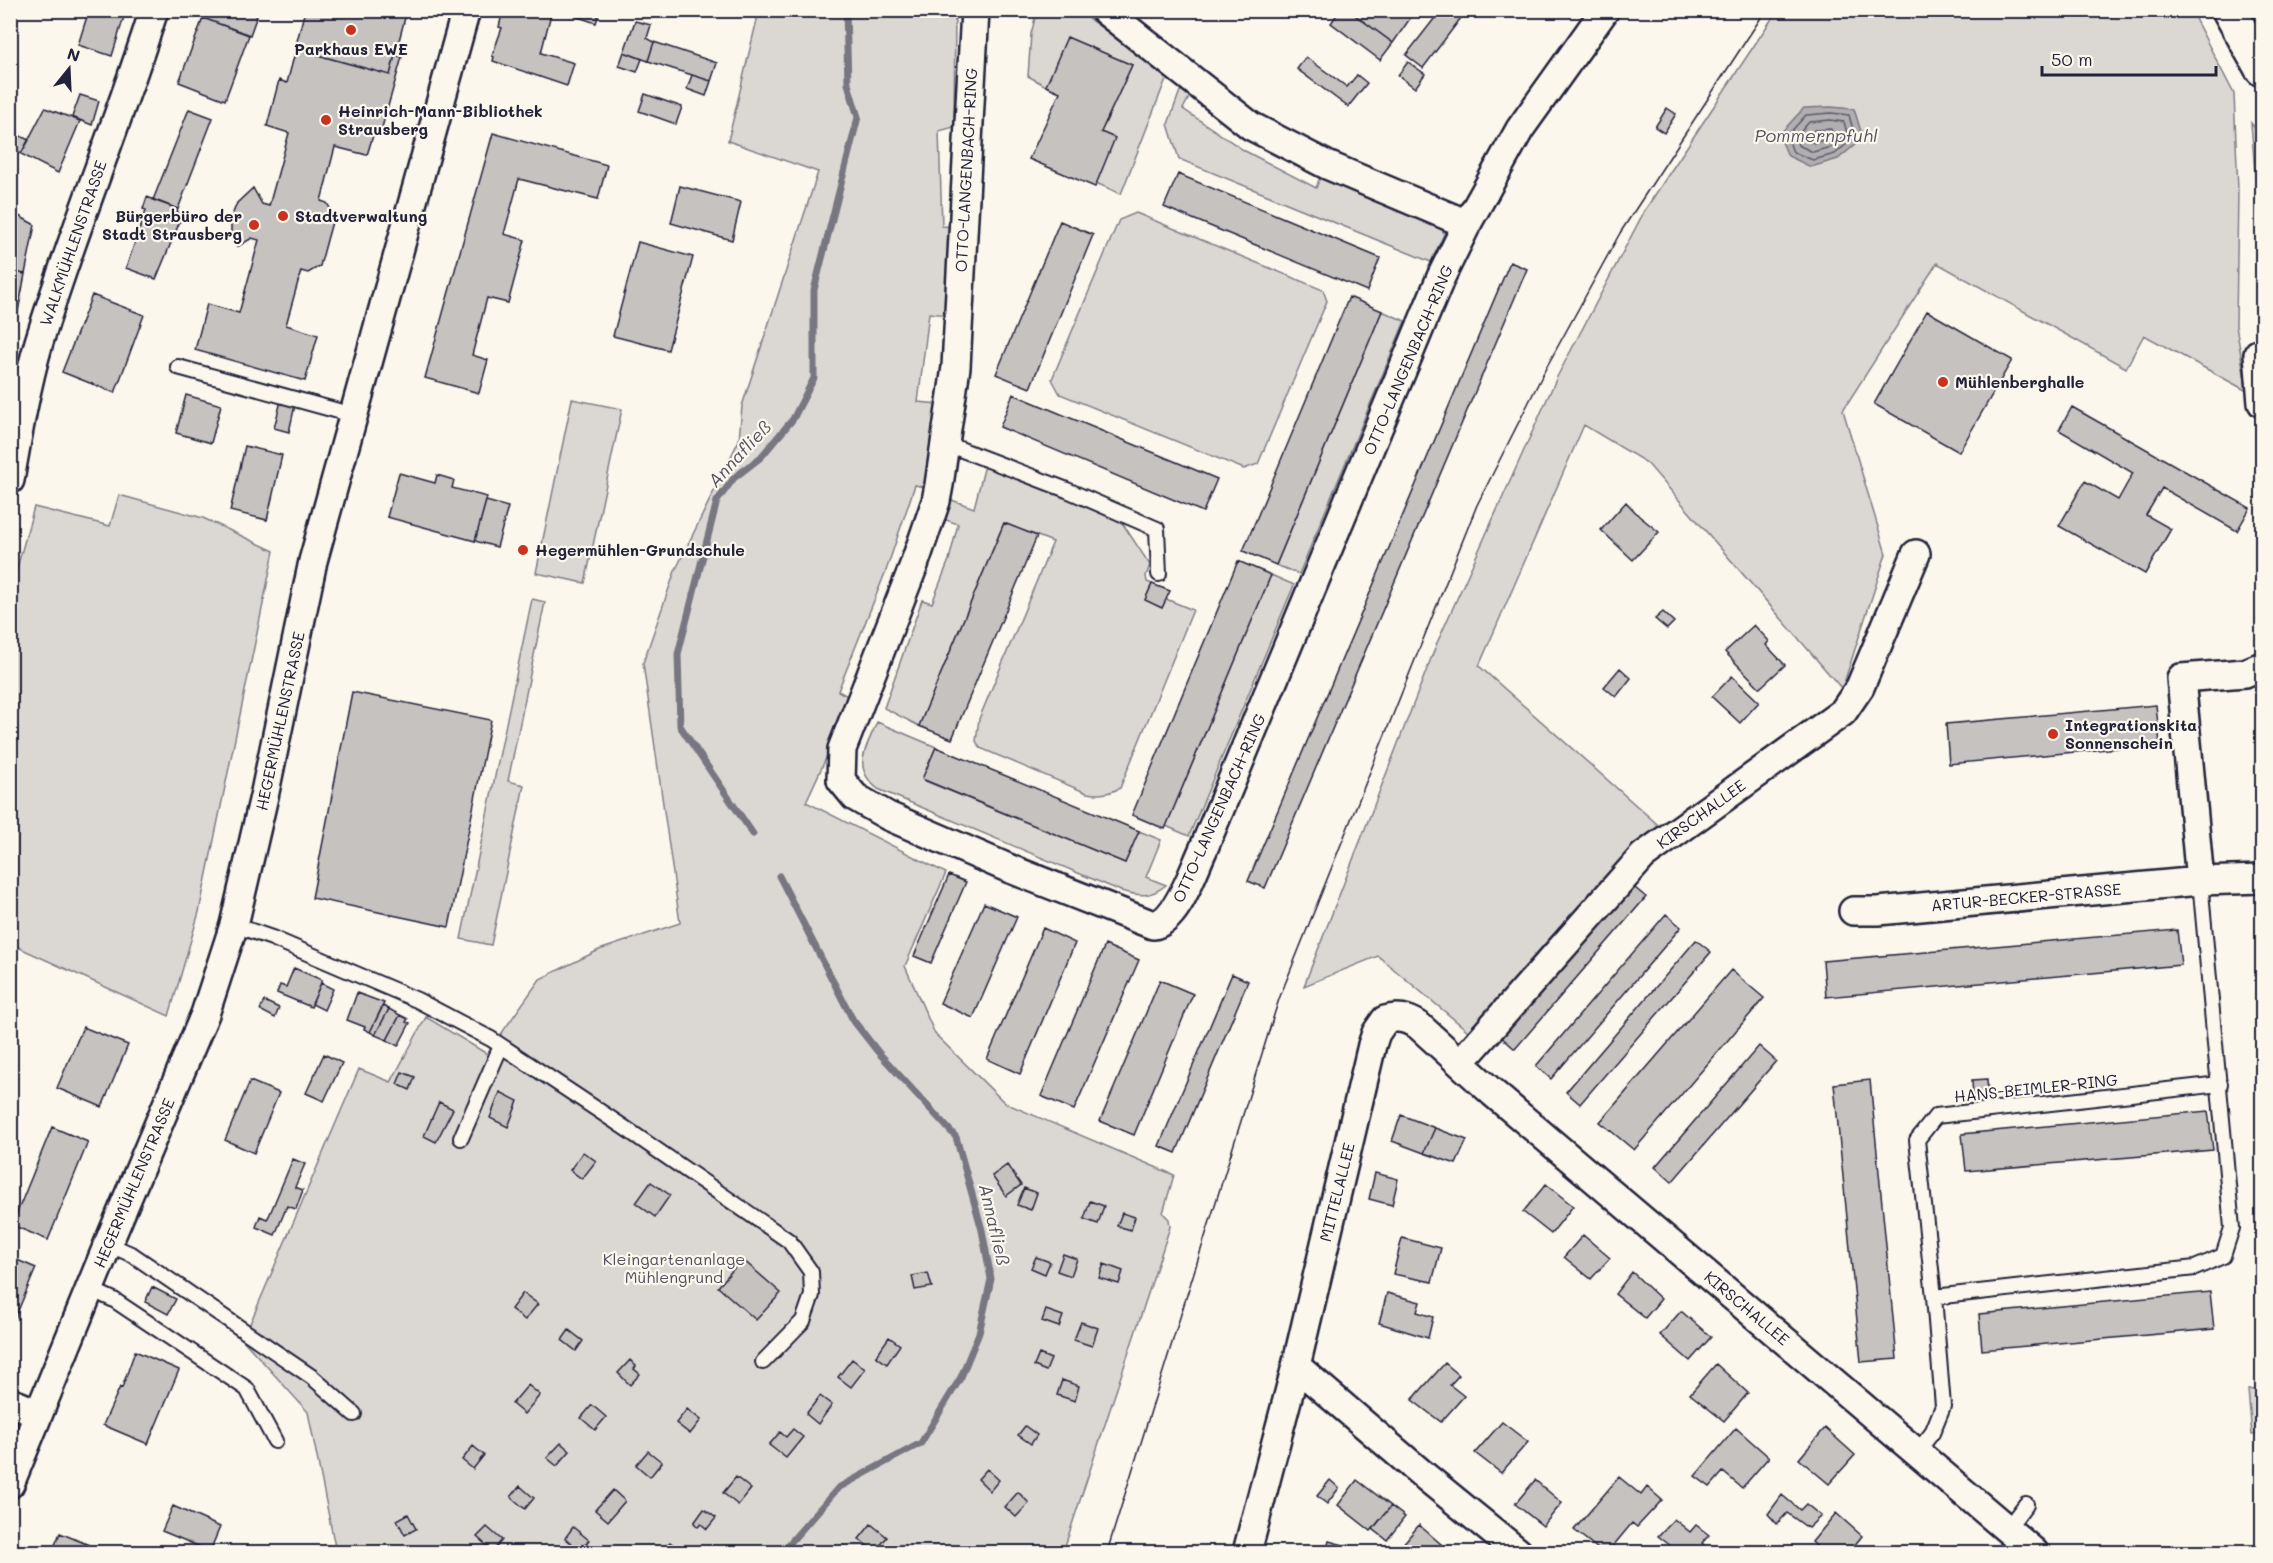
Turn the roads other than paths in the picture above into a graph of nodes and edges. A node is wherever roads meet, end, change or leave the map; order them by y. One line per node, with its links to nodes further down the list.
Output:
1 (154, 10): 14 (street, WALKMÜHLENSTRASSE)
2 (466, 10): 12 (street, HEGERMÜHLENSTRASSE)
3 (975, 10): 13 (street, OTTO-LANGENBACH-RING)
4 (1104, 10): 8 (street)
5 (1605, 10): 8 (street)
6 (2229, 10): 7 (main road)
7 (2259, 56)
8 (1467, 224): 13 (street, OTTO-LANGENBACH-RING)
9 (2258, 354): 11 (street)
10 (178, 367): 12 (lane)
11 (2262, 403)
12 (353, 415): 21 (street, HEGERMÜHLENSTRASSE)
13 (944, 443): 16 (lane)
14 (10, 480)
15 (1916, 554): 24 (street, KIRSCHALLEE)
16 (1159, 574)
17 (2262, 666): 19 (street)
18 (2262, 879): 19 (street, ARTUR-BECKER-STRASSE)
19 (2200, 881): 20 (street, ARTUR-BECKER-STRASSE); 25 (lane)
20 (1852, 911)
21 (234, 925): 23 (lane); 27 (street, HEGERMÜHLENSTRASSE)
22 (1385, 1020): 24 (street, KIRSCHALLEE); 31 (street, MITTELALLEE)
23 (501, 1046): 26 (lane); 30 (lane)
24 (1460, 1063): 36 (street, KIRSCHALLEE)
25 (2220, 1084): 29 (lane); 29 (lane, HANS-BEIMLER-RING)
26 (460, 1138)
27 (108, 1244): 28 (street, HEGERMÜHLENSTRASSE); 34 (lane)
28 (90, 1289): 33 (street, HEGERMÜHLENSTRASSE); 35 (lane)
29 (1934, 1297): 36 (lane, HANS-BEIMLER-RING)
30 (763, 1362)
31 (1296, 1366): 40 (street, MITTELALLEE); 41 (street)
32 (10, 1402): 33 (street)
33 (38, 1413): 37 (street, HEGERMÜHLENSTRASSE)
34 (354, 1413)
35 (274, 1441)
36 (1917, 1452): 39 (street, KIRSCHALLEE)
37 (10, 1484)
38 (2026, 1504): 39 (lane)
39 (2007, 1529): 42 (street, KIRSCHALLEE)
40 (1247, 1552)
41 (1518, 1552)
42 (2034, 1552)

